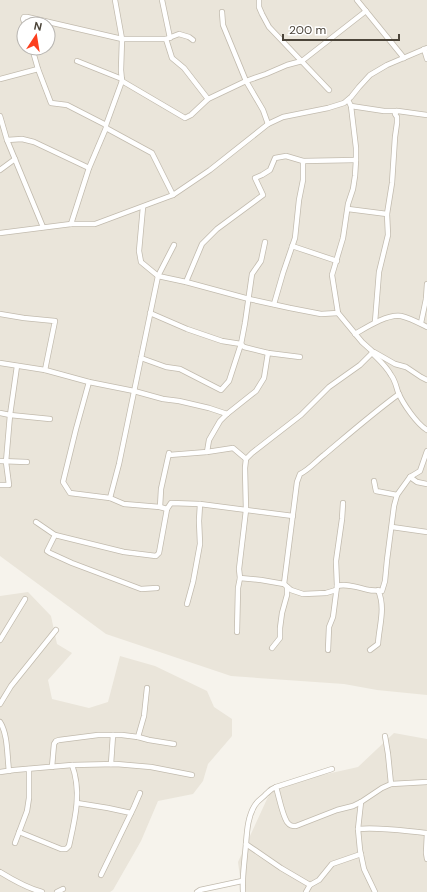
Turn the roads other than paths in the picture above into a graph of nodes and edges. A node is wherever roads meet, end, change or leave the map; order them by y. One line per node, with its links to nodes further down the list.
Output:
1 (115, 0): 8 (street)
2 (162, 0): 9 (street)
3 (259, 0): 16 (street)
4 (357, 0): 5 (street)
5 (366, 11): 13 (street); 16 (street)
6 (222, 12): 20 (street)
7 (56, 24): 8 (street)
8 (122, 39): 9 (street); 19 (street)
9 (168, 39): 10 (street); 22 (street)
10 (193, 40)
11 (425, 48): 13 (street); 14 (street)
12 (34, 56): 17 (street)
13 (404, 58): 23 (street)
14 (427, 59)
15 (77, 61): 19 (street)
16 (302, 61): 20 (street); 21 (street)
17 (38, 68): 18 (street); 30 (street)
18 (0, 79)
19 (122, 80): 22 (street); 30 (street)
20 (246, 81): 22 (street); 29 (street)
21 (329, 90)
22 (208, 99)
23 (348, 100): 24 (street); 29 (street)
24 (351, 106): 25 (street); 33 (street)
25 (397, 111): 26 (street); 40 (street)
26 (427, 115)
27 (0, 116): 28 (street)
28 (1, 123): 31 (street)
29 (268, 124): 37 (street)
30 (106, 127): 35 (street); 37 (street)
31 (7, 140): 32 (street); 35 (street)
32 (15, 159): 36 (street); 42 (street)
33 (356, 160): 34 (street); 39 (street)
34 (303, 161): 46 (street); 49 (street)
35 (89, 168): 41 (street)
36 (0, 170)
37 (173, 195): 38 (street)
38 (143, 207): 41 (street); 48 (street)
39 (348, 209): 40 (street); 47 (street)
40 (387, 214): 56 (street)
41 (71, 224): 42 (street)
42 (43, 227): 43 (street)
43 (0, 233)
44 (265, 242): 51 (street)
45 (174, 245): 48 (street)
46 (292, 246): 47 (street); 52 (street)
47 (337, 261): 54 (street)
48 (158, 276): 49 (street); 53 (street)
49 (186, 282): 51 (street)
50 (427, 284): 57 (street)
51 (249, 299): 52 (street); 60 (street)
52 (274, 304): 54 (street)
53 (150, 313): 60 (street); 63 (street)
54 (338, 313): 59 (street)
55 (0, 314): 67 (street)
56 (375, 322): 57 (street); 59 (street)
57 (421, 323): 58 (street)
58 (427, 327)
59 (355, 334): 61 (street)
60 (241, 344): 62 (street); 63 (street)
61 (372, 352): 68 (street); 71 (street); 79 (street)
62 (268, 353): 64 (street); 73 (street)
63 (141, 358): 70 (street)
64 (300, 358)
65 (0, 363): 66 (street)
66 (17, 366): 67 (street); 74 (street)
67 (45, 370): 69 (street)
68 (427, 380)
69 (89, 382): 70 (street); 88 (street)
70 (134, 391): 73 (street); 88 (street)
71 (399, 394): 76 (street); 94 (street)
72 (0, 413): 74 (street)
73 (227, 414): 78 (street)
74 (10, 416): 75 (street); 81 (street)
75 (50, 419)
76 (427, 430)
77 (427, 451): 83 (street)
78 (207, 452): 79 (street); 91 (street)
79 (246, 459): 93 (street)
80 (0, 461): 81 (street)
81 (6, 462): 82 (street); 86 (street)
82 (27, 462)
83 (410, 477): 85 (street); 87 (street)
84 (374, 481): 87 (street)
85 (427, 484)
86 (0, 485)
87 (397, 494): 96 (street)
88 (110, 498): 91 (street)
89 (343, 503): 102 (street)
90 (200, 504): 92 (street); 93 (street); 107 (street)
91 (160, 507): 92 (street)
92 (167, 509): 98 (street)
93 (246, 510): 94 (street); 99 (street)
94 (293, 516): 100 (street)
95 (36, 522): 98 (street)
96 (392, 527): 97 (street); 104 (street)
97 (427, 532)
98 (55, 535): 101 (street)
99 (240, 578): 100 (street); 109 (street)
100 (285, 585): 103 (street); 105 (street)
101 (158, 588)
102 (336, 588): 103 (street); 104 (street); 112 (street)
103 (291, 590): 105 (street)
104 (378, 590): 113 (street)
105 (287, 595): 111 (street)
106 (25, 600): 110 (street)
107 (186, 604)
108 (56, 630): 115 (street)
109 (237, 632)
110 (0, 640)
111 (272, 648)
112 (328, 650)
113 (370, 650)
114 (147, 688): 119 (street)
115 (1, 700)
116 (0, 722): 126 (street)
117 (113, 735): 119 (street); 121 (street); 123 (street)
118 (384, 736): 130 (street)
119 (138, 737): 120 (street)
120 (174, 744)
121 (111, 764): 122 (street); 128 (street)
122 (72, 765): 123 (street); 134 (street)
123 (52, 767): 124 (street)
124 (29, 769): 126 (street); 137 (street)
125 (332, 769): 131 (street)
126 (9, 770): 127 (street)
127 (0, 772)
128 (192, 775)
129 (427, 782): 130 (street)
130 (391, 784): 133 (street)
131 (276, 787): 133 (street); 140 (street)
132 (140, 793): 135 (street)
133 (361, 802): 136 (street)
134 (77, 803): 135 (street); 137 (street)
135 (131, 813): 144 (street)
136 (358, 829): 138 (street); 141 (street)
137 (19, 832): 139 (street)
138 (427, 833): 142 (street)
139 (14, 843)
140 (246, 844): 145 (street); 146 (street)
141 (361, 854): 146 (street); 153 (street)
142 (427, 859)
143 (0, 872): 148 (street)
144 (101, 875)
145 (242, 880): 150 (street); 151 (street)
146 (310, 885): 152 (street)
147 (63, 889): 149 (street)
148 (42, 892)
149 (57, 892)
150 (198, 892)
151 (243, 892)
152 (306, 892)
153 (375, 892)

